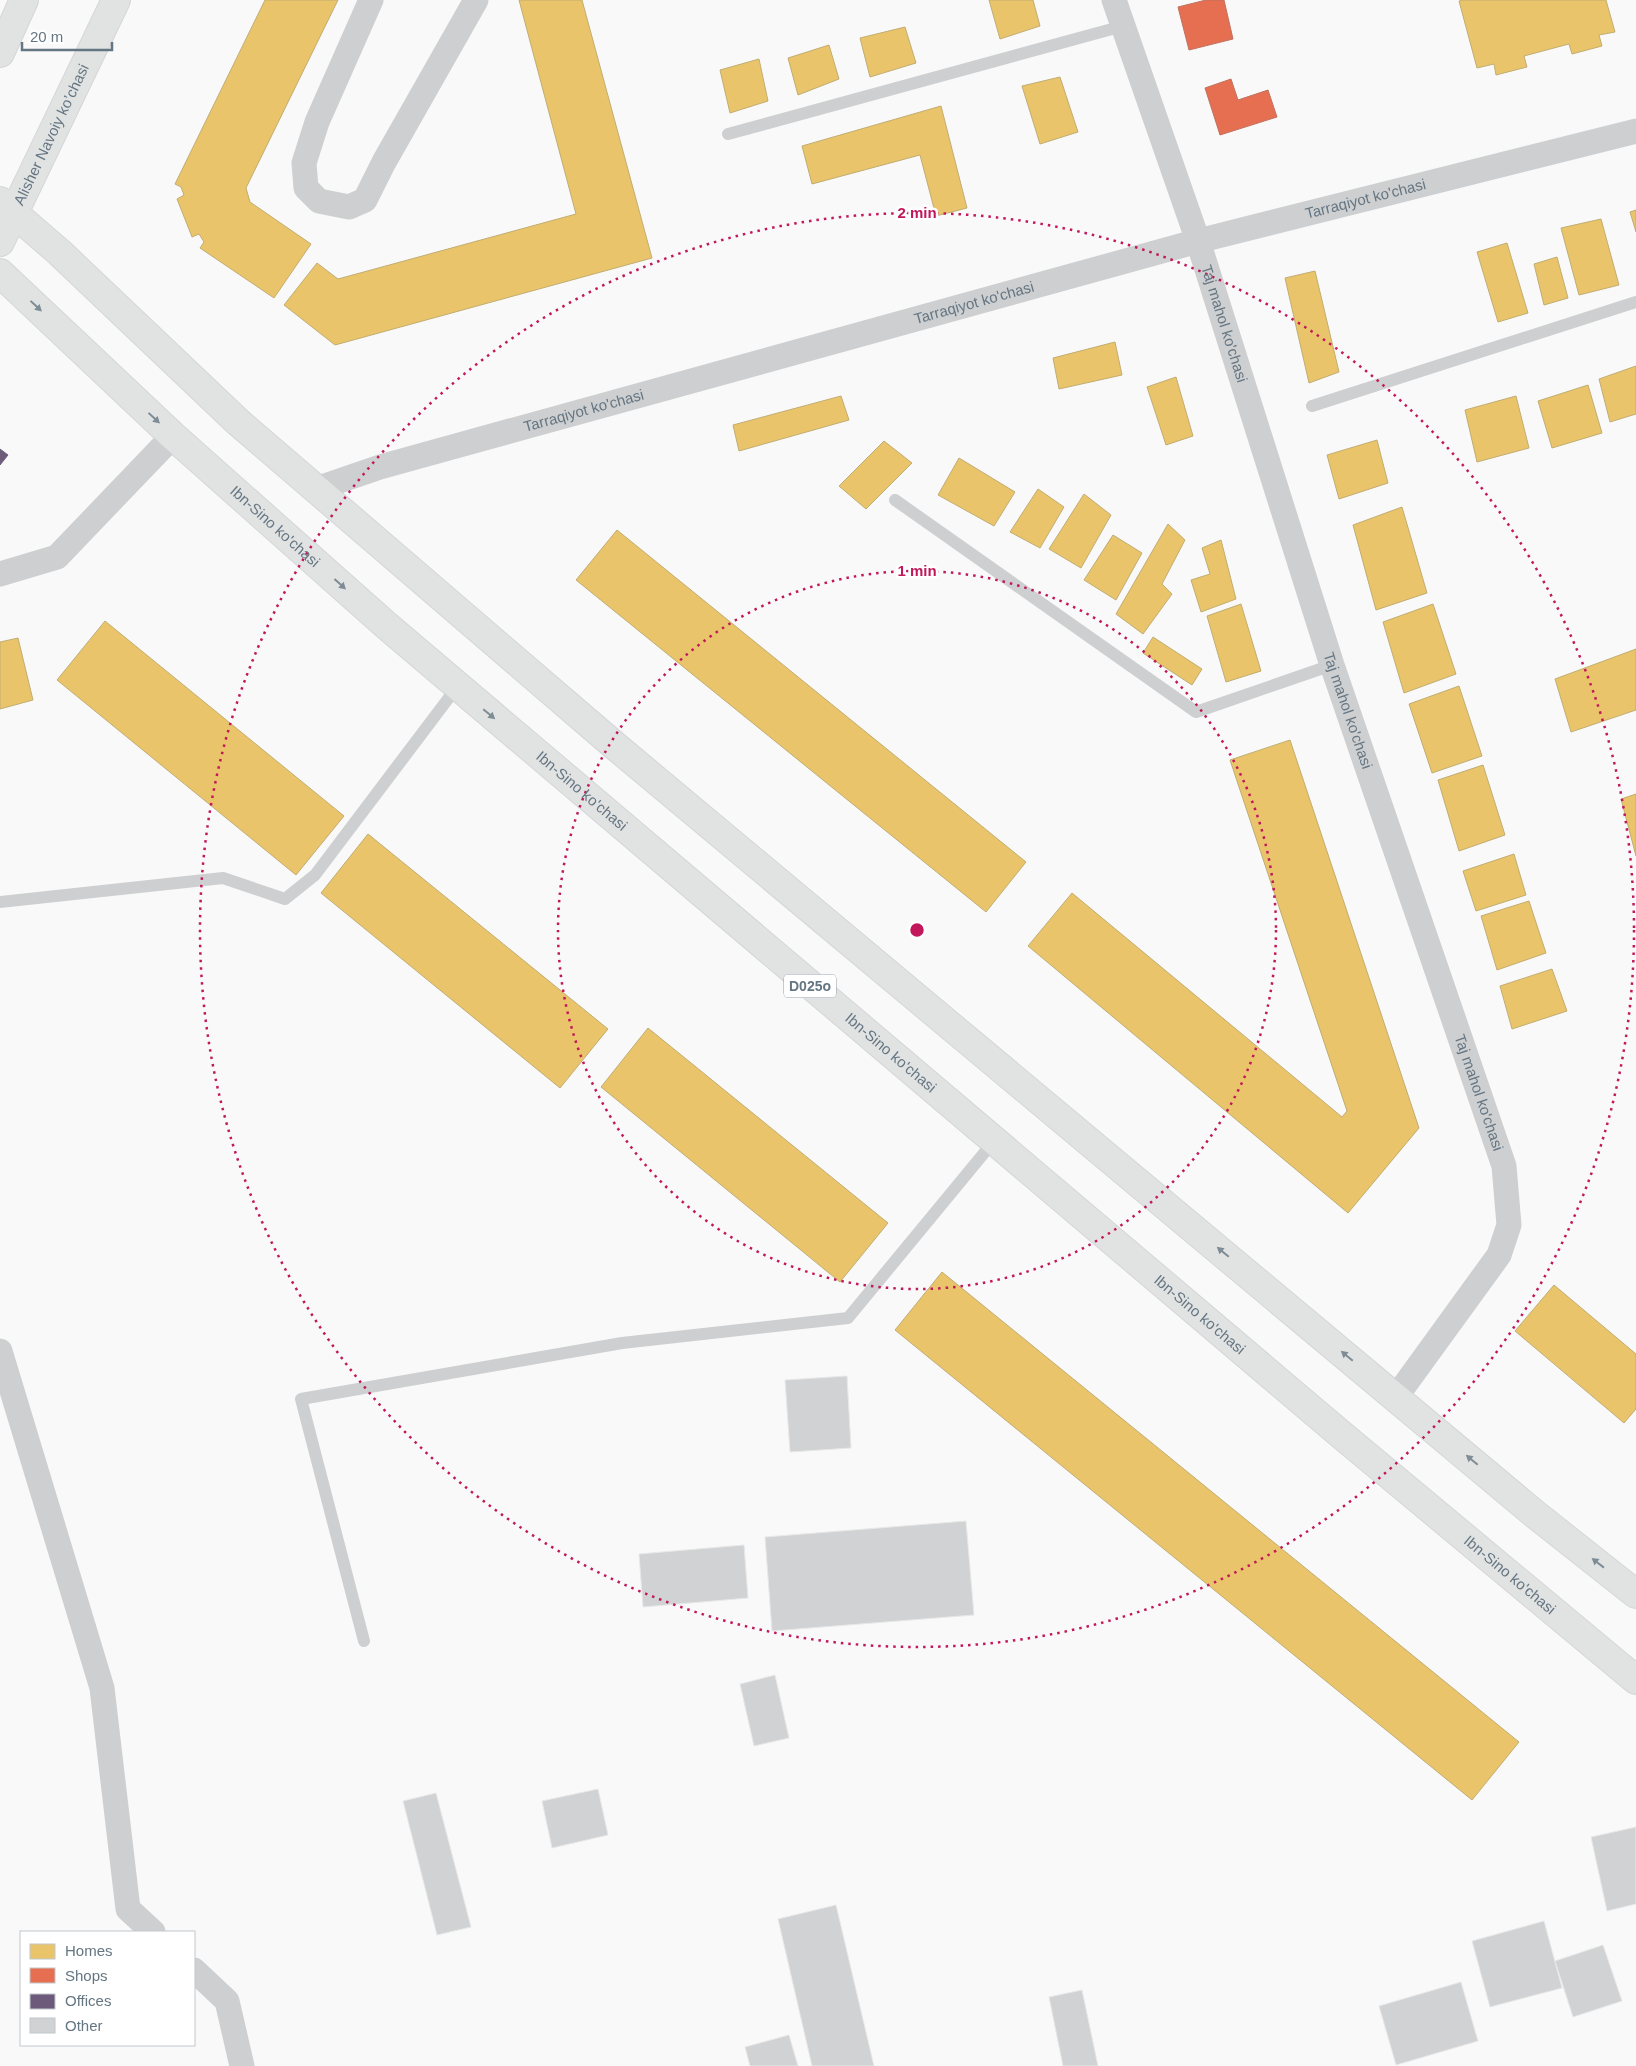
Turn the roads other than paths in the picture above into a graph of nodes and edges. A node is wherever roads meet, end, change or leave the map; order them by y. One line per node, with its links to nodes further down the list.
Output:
1 (24, 0): 7 (main road)
2 (116, 0): 10 (main road, Alisher Navoiy ko’chasi)
3 (371, 0): 4 (street)
4 (476, 0)
5 (1114, 0): 6 (street, Taj mahol ko'chasi)
6 (1124, 26): 9 (lane); 11 (street, Taj mahol ko'chasi)
7 (0, 53)
8 (1636, 131): 11 (street, Tarraqiyot ko'chasi)
9 (728, 134)
10 (7, 206): 12 (main road, Alisher Navoiy ko’chasi); 17 (main road)
11 (1198, 241): 17 (street, Tarraqiyot ko'chasi); 20 (street, Taj mahol ko'chasi)
12 (0, 242)
13 (0, 273): 16 (main road, Ibn-Sino ko'chasi / D025o, one-way to 16)
14 (1636, 302): 15 (lane)
15 (1312, 406)
16 (173, 436): 19 (street); 21 (main road, Ibn-Sino ko'chasi / D025o, one-way to 21)
17 (316, 489): 25 (main road, one-way to 17)
18 (896, 500): 20 (lane)
19 (0, 574)
20 (1332, 665): 25 (street, Taj mahol ko'chasi)
21 (458, 687): 22 (lane); 23 (main road, Ibn-Sino ko'chasi / D025o, one-way to 23)
22 (0, 902)
23 (994, 1141): 27 (lane); 28 (main road, Ibn-Sino ko'chasi / D025o)
24 (0, 1352): 29 (street)
25 (1396, 1397): 26 (main road, one-way to 25)
26 (1636, 1594)
27 (364, 1641)
28 (1636, 1680)
29 (152, 1931)
30 (195, 1971): 31 (street)
31 (242, 2066)

